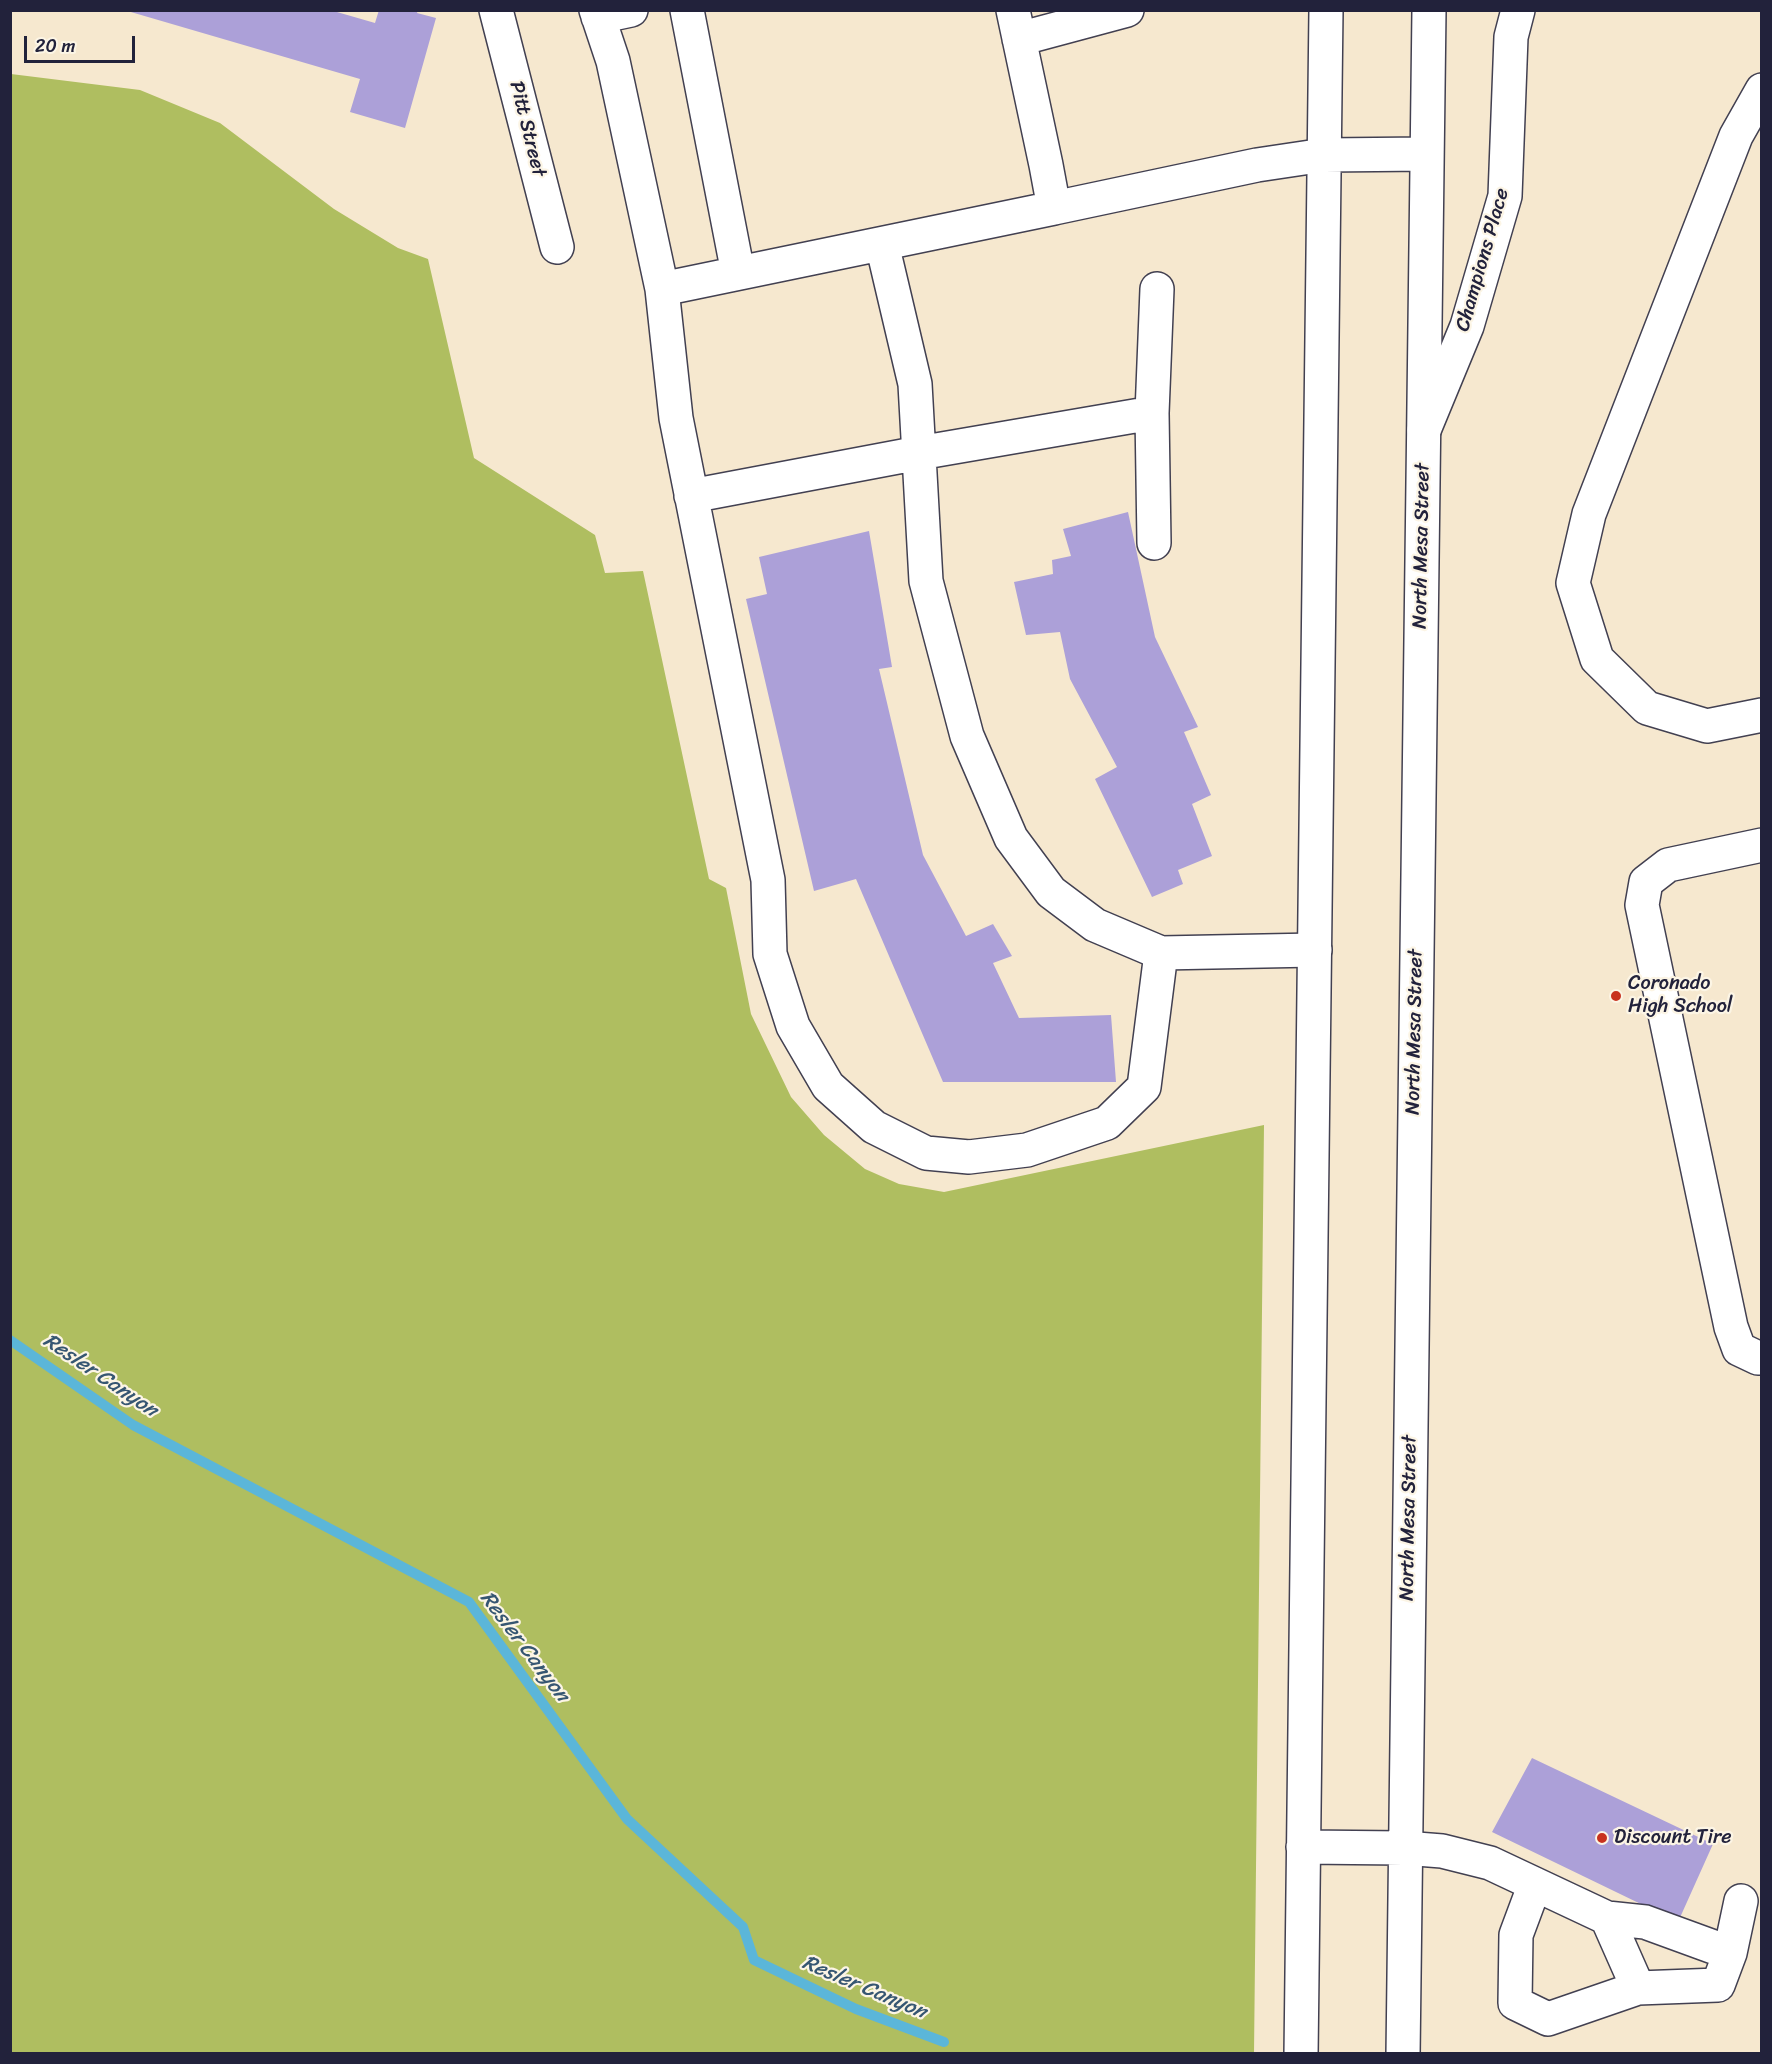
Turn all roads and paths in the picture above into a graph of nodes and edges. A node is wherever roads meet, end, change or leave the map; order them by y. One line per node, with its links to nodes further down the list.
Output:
1 (496, 10): 15 (main road, Pitt Street)
2 (630, 10): 8 (main road)
3 (687, 10): 16 (main road)
4 (1127, 10): 9 (main road)
5 (1326, 10): 12 (main road)
6 (1429, 10): 11 (main road, North Mesa Street)
7 (1518, 10): 20 (main road, Champions Place)
8 (597, 14): 17 (main road)
9 (1016, 25): 13 (main road)
10 (1761, 90): 24 (main road)
11 (1427, 154): 12 (main road); 20 (main road, North Mesa Street)
12 (1324, 155): 13 (main road); 26 (main road)
13 (1054, 208): 14 (main road)
14 (882, 244): 16 (main road); 21 (main road)
15 (556, 247)
16 (738, 273): 17 (main road)
17 (662, 289): 22 (main road)
18 (1157, 289): 19 (main road)
19 (1152, 413): 21 (main road); 23 (main road)
20 (1423, 431): 30 (main road, North Mesa Street)
21 (919, 453): 22 (main road); 27 (main road)
22 (692, 496): 27 (main road)
23 (1155, 543)
24 (1761, 715)
25 (1761, 845): 28 (main road)
26 (1315, 950): 27 (main road); 29 (main road)
27 (1161, 953)
28 (1761, 1358)
29 (1303, 1847): 30 (main road); 36 (main road)
30 (1404, 1848): 31 (main road); 37 (main road, North Mesa Street)
31 (1535, 1884): 33 (main road); 35 (main road)
32 (1741, 1901): 34 (main road)
33 (1607, 1918): 34 (main road); 35 (main road)
34 (1730, 1953): 35 (main road)
35 (1638, 1988)
36 (1300, 2054)
37 (1403, 2054)

